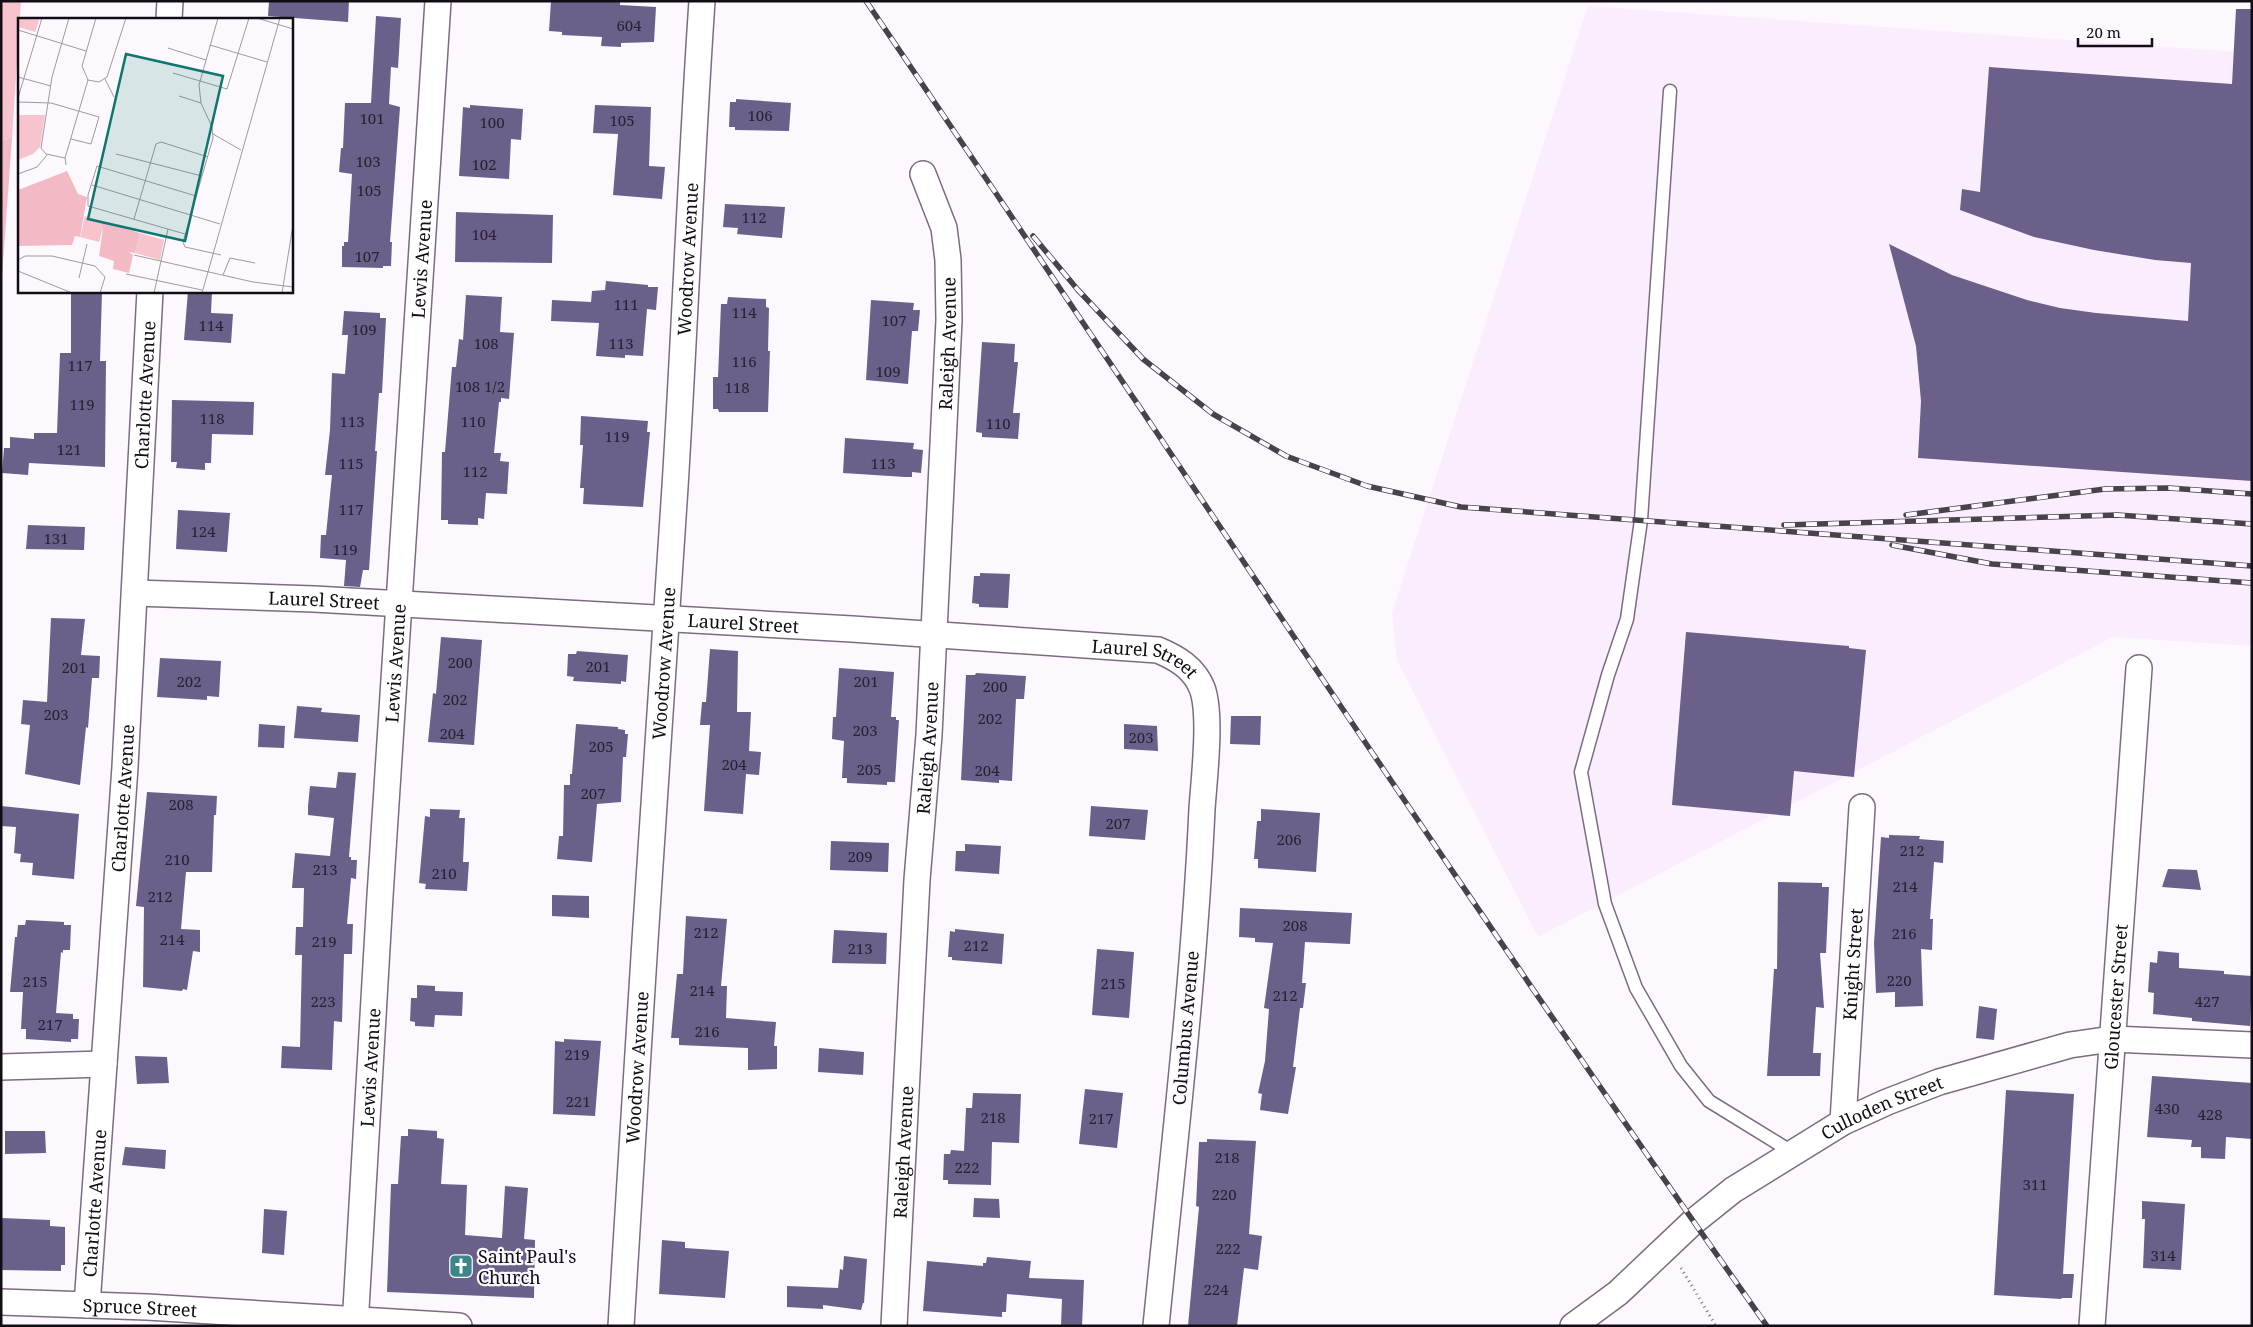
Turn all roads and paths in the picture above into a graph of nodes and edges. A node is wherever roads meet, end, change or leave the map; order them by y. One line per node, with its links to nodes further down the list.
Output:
1 (170, 1): 4 (street)
2 (438, 1): 9 (street, Lewis Avenue)
3 (702, 1): 10 (street, Woodrow Avenue)
4 (169, 18)
5 (1670, 91): 20 (lane)
6 (923, 174): 11 (street, Raleigh Avenue)
7 (150, 292): 8 (street, Charlotte Avenue)
8 (135, 593): 9 (street, Laurel Street); 17 (street, Charlotte Avenue)
9 (400, 604): 10 (street, Laurel Street); 24 (street, Lewis Avenue)
10 (666, 620): 11 (street, Laurel Street); 26 (street, Woodrow Avenue)
11 (934, 635): 13 (street, Laurel Street); 27 (street, Raleigh Avenue)
12 (2139, 668): 15 (street, Gloucester Street)
13 (1206, 730): 28 (street, Columbus Avenue)
14 (1862, 807): 19 (street, Knight Street)
15 (2112, 1039): 16 (street, Culloden Street); 19 (street, Culloden Street); 31 (street, Gloucester Street)
16 (2252, 1045)
17 (104, 1064): 18 (street); 23 (street, Charlotte Avenue)
18 (1, 1067)
19 (1843, 1122): 20 (street, Culloden Street)
20 (1792, 1152): 21 (street, Culloden Street)
21 (1668, 1246): 29 (street, Culloden Street); 30 (path)
22 (1, 1302): 23 (street, Spruce Street)
23 (87, 1305): 24 (street, Spruce Street)
24 (355, 1323): 25 (street, Spruce Street)
25 (459, 1326)
26 (621, 1326)
27 (894, 1326)
28 (1156, 1326)
29 (1573, 1326)
30 (1716, 1326)
31 (2092, 1326)

